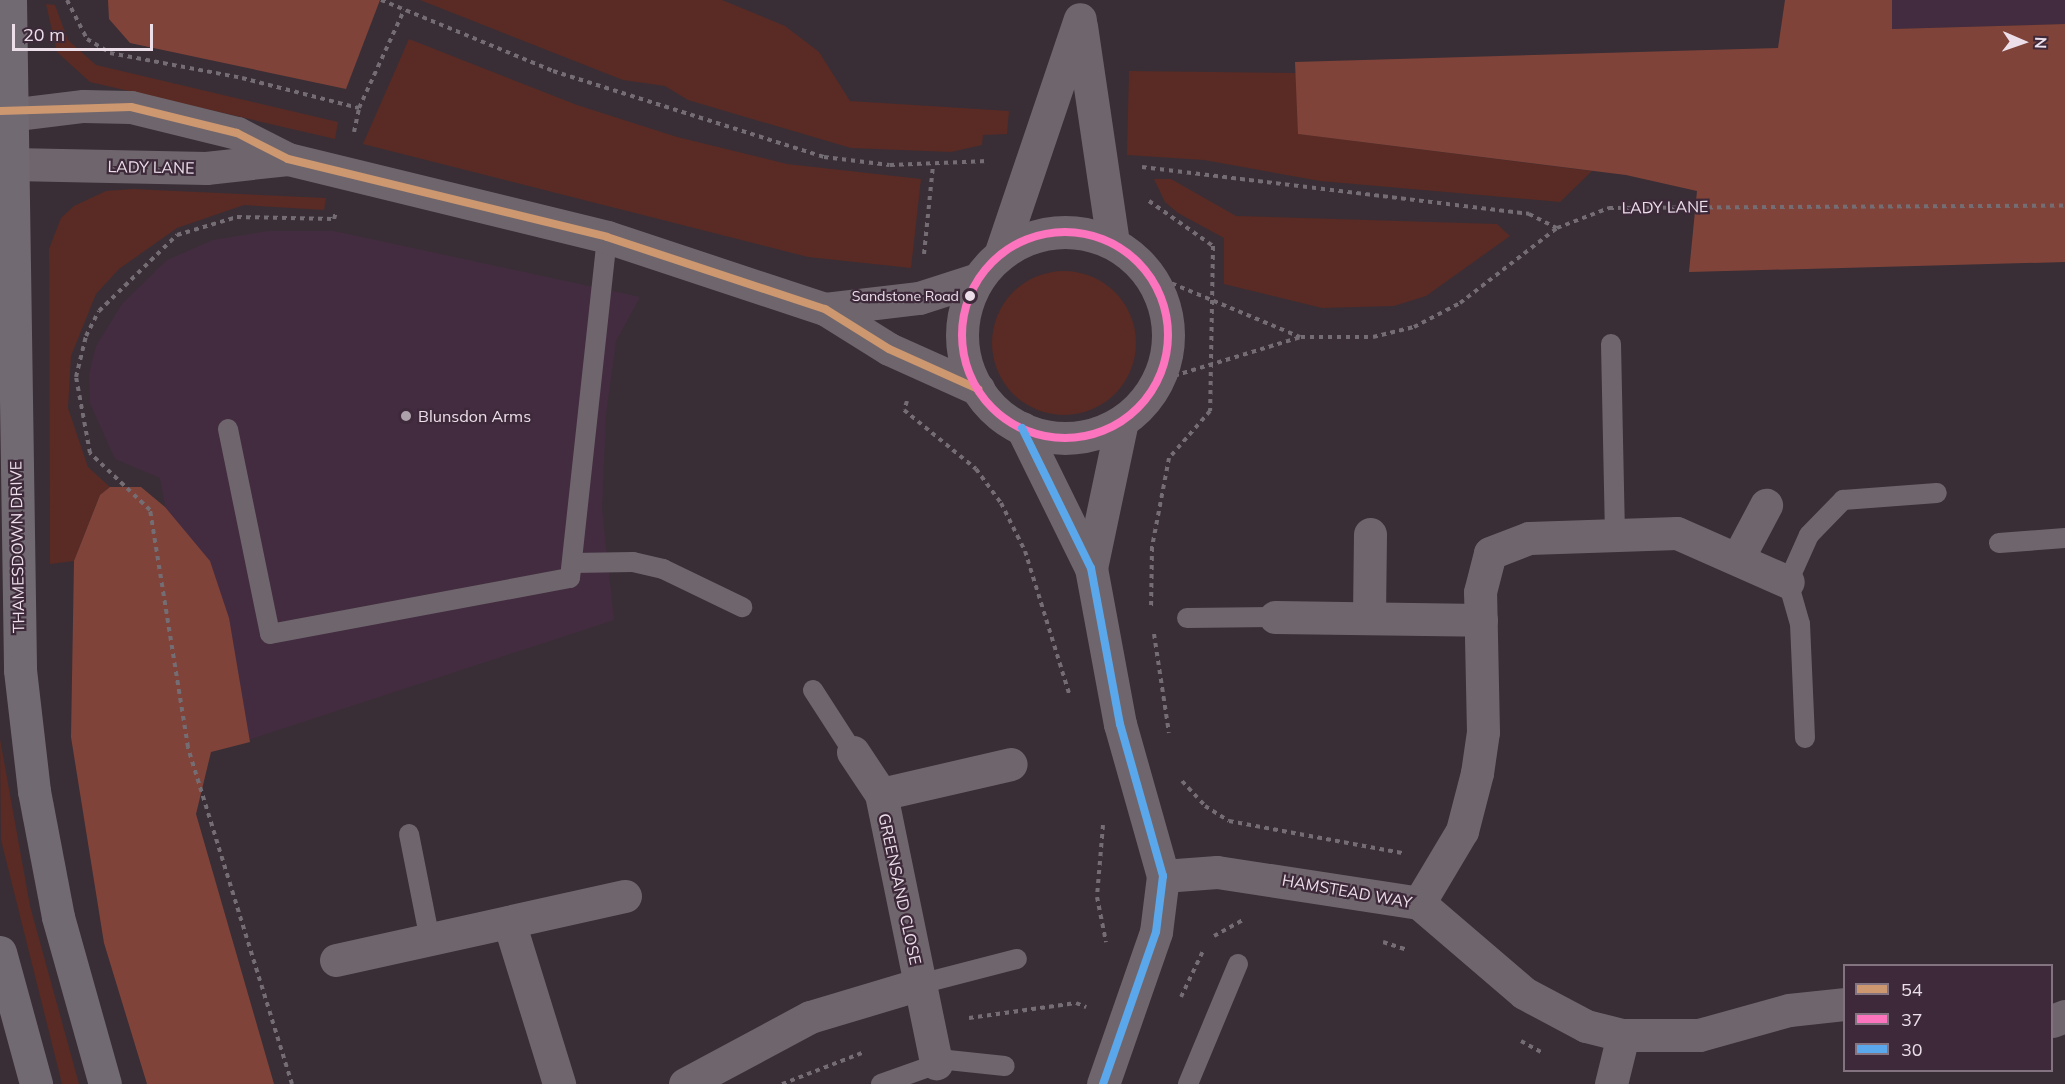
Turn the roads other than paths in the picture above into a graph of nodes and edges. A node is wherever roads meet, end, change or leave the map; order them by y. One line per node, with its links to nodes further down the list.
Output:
1 (10, 0): 3 (main road, THAMESDOWN DRIVE)
2 (1081, 10): 7 (street); 8 (street)
3 (6, 113): 4 (street, LADY LANE); 5 (main road, THAMESDOWN DRIVE)
4 (288, 159): 5 (street, LADY LANE); 6 (street, LADY LANE)
5 (13, 164): 51 (main road, THAMESDOWN DRIVE)
6 (607, 237): 9 (street, LADY LANE); 22 (lane)
7 (1113, 243): 8 (street, LADY LANE); 12 (street, LADY LANE)
8 (989, 267): 9 (street, LADY LANE); 11 (street)
9 (825, 309): 11 (street, LADY LANE)
10 (1611, 344): 17 (lane)
11 (978, 389): 13 (street, LADY LANE)
12 (1122, 421): 13 (street); 23 (street)
13 (1022, 428): 23 (street)
14 (228, 429): 22 (lane)
15 (1937, 493): 24 (lane)
16 (1766, 505): 21 (street)
17 (1615, 533): 21 (street); 29 (street)
18 (1370, 534): 26 (street)
19 (2065, 538): 20 (lane)
20 (1999, 543)
21 (1739, 556): 24 (street)
22 (572, 563): 25 (lane)
23 (1091, 568): 36 (street)
24 (1788, 582): 31 (lane)
25 (742, 607)
26 (1369, 616): 27 (street); 29 (street)
27 (1275, 617): 28 (lane)
28 (1187, 618)
29 (1481, 620): 38 (street)
30 (813, 690): 32 (lane)
31 (1805, 738)
32 (853, 752): 34 (street, GREENSAND CLOSE)
33 (1011, 764): 34 (street, GREENSAND CLOSE)
34 (881, 794): 45 (street, GREENSAND CLOSE)
35 (409, 834): 40 (lane)
36 (1163, 876): 38 (street, HAMSTEAD WAY); 55 (street)
37 (625, 896): 39 (street)
38 (1419, 903): 47 (street, HAMSTEAD WAY)
39 (509, 922): 40 (street); 52 (street)
40 (430, 940): 43 (street)
41 (0, 952): 50 (main road)
42 (1017, 959): 45 (lane)
43 (336, 960)
44 (1238, 964): 56 (lane)
45 (920, 984): 48 (street, GREENSAND CLOSE); 53 (street, GREENSAND CLOSE)
46 (1843, 1004): 47 (street, HAMSTEAD WAY)
47 (1623, 1035): 57 (street)
48 (936, 1063): 49 (lane); 54 (lane)
49 (1005, 1066)
50 (36, 1084)
51 (105, 1084)
52 (559, 1084)
53 (685, 1084)
54 (881, 1084)
55 (1103, 1084)
56 (1188, 1084)
57 (1611, 1084)

